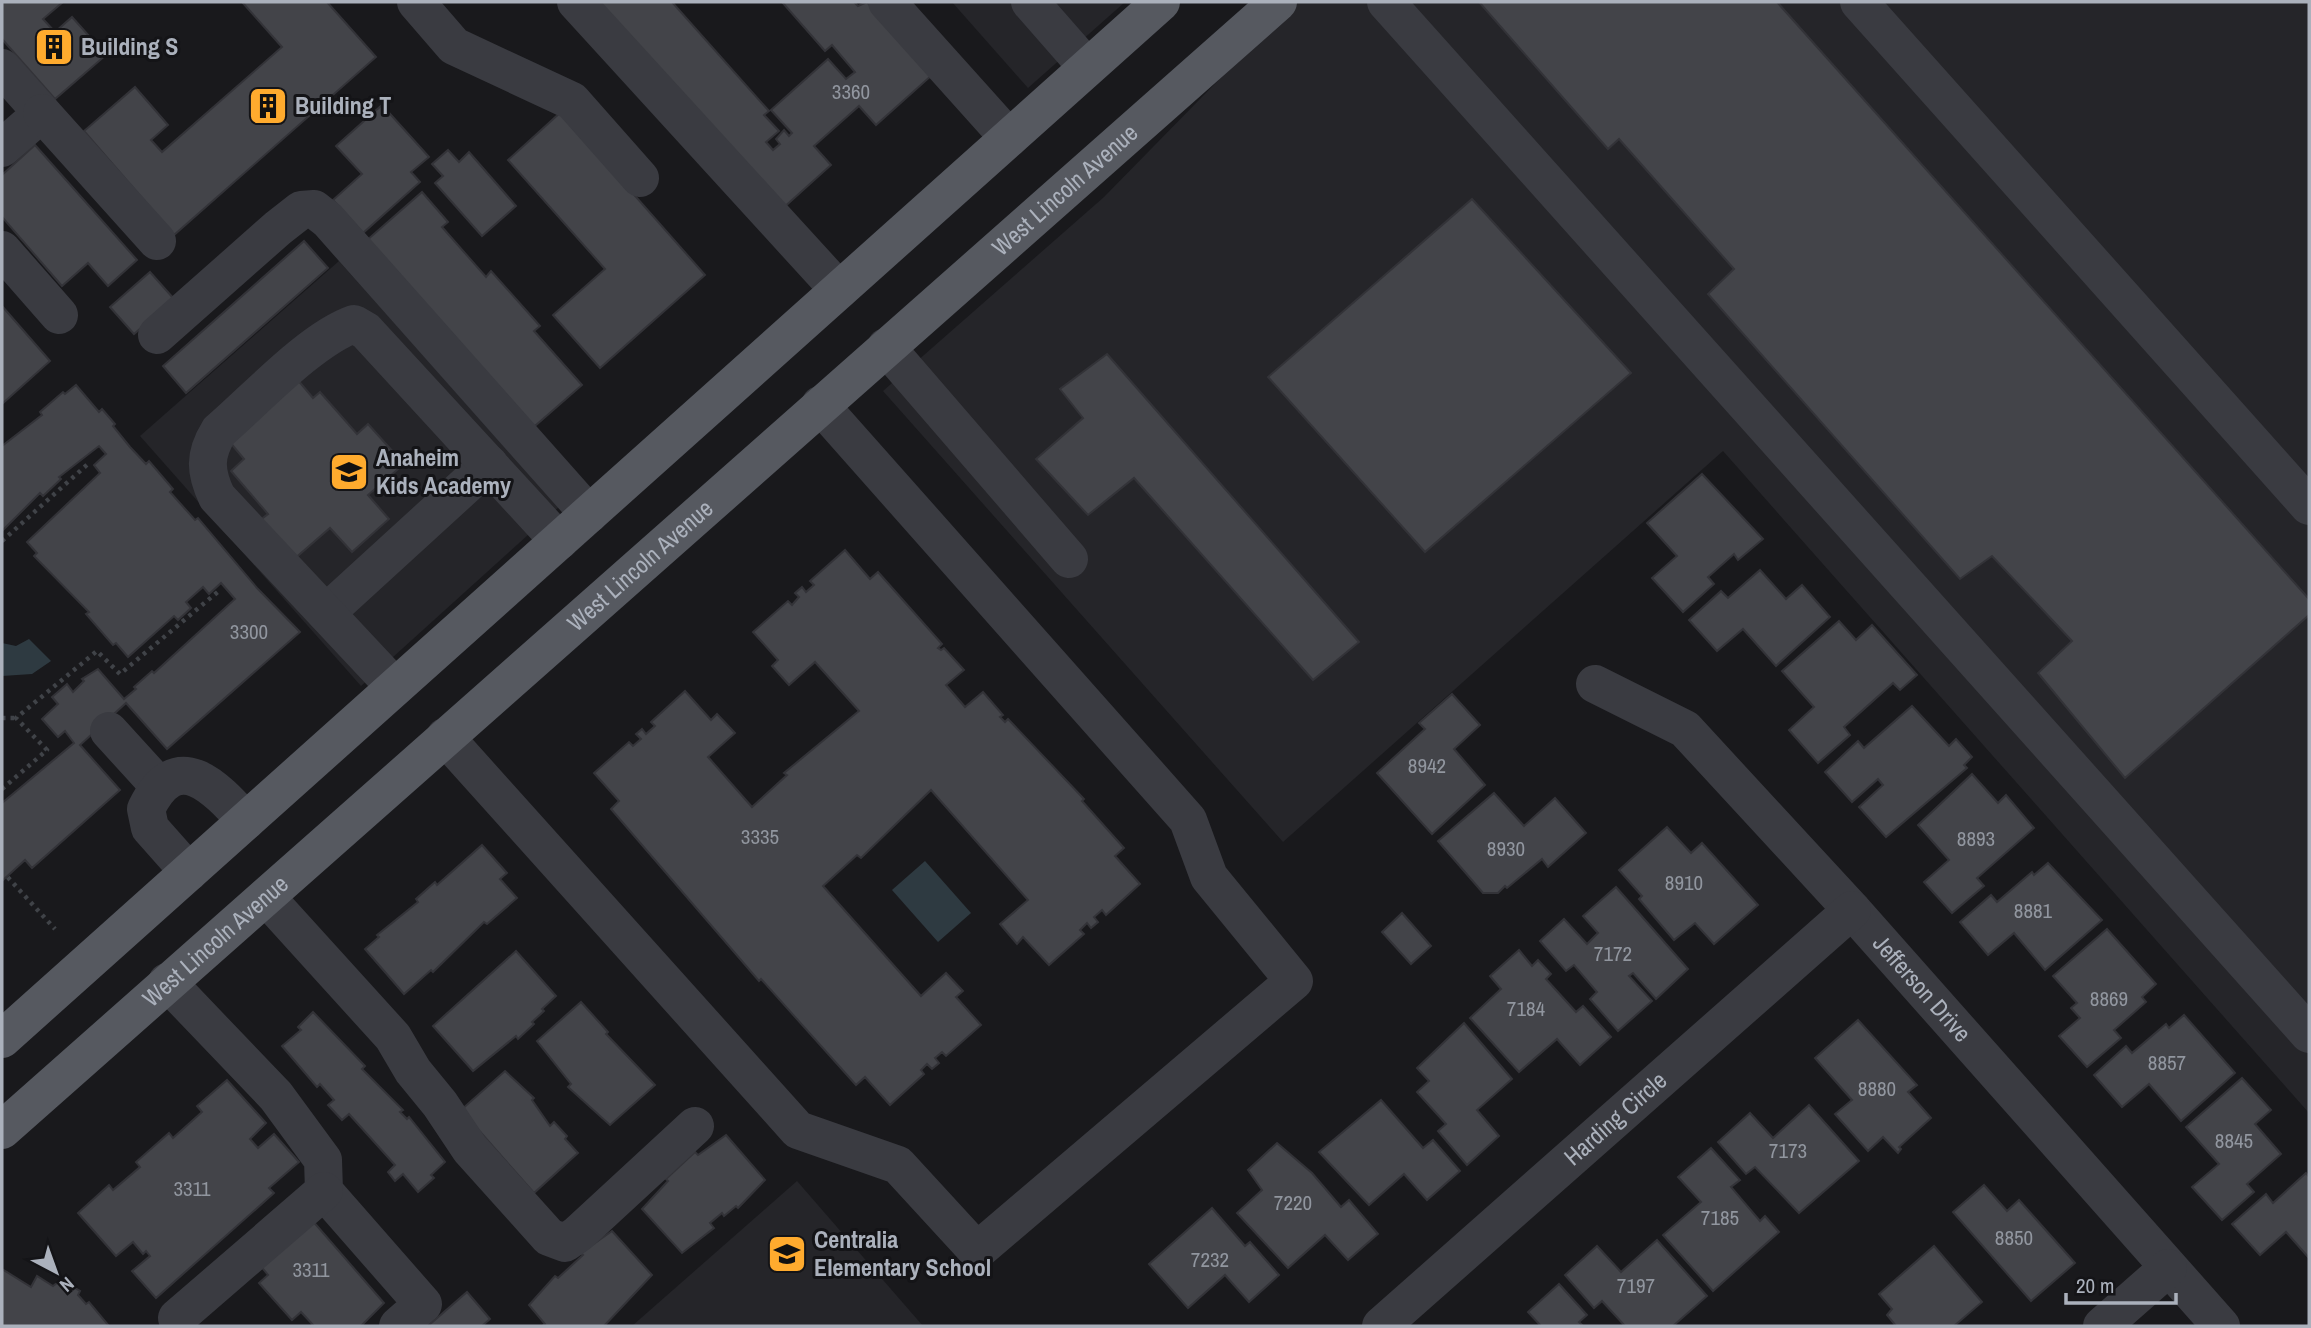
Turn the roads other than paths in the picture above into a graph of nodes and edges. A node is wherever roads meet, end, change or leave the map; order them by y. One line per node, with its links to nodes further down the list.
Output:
1 (416, 2): 14 (street)
2 (576, 2): 17 (street)
3 (887, 2): 12 (street)
4 (1030, 2): 9 (street)
5 (1161, 2): 9 (main road)
6 (1278, 2): 20 (main road, West Lincoln Avenue)
7 (1385, 2): 38 (street)
8 (1859, 2): 23 (street)
9 (1087, 67): 12 (main road)
10 (2, 68): 11 (street)
11 (42, 113): 13 (street); 15 (street)
12 (1009, 138): 17 (main road)
13 (2, 148)
14 (640, 178)
15 (157, 241)
16 (2, 250): 18 (street)
17 (839, 290): 24 (main road)
18 (59, 315)
19 (157, 335): 24 (street)
20 (886, 347): 21 (main road, West Lincoln Avenue); 26 (street)
21 (820, 405): 31 (main road, West Lincoln Avenue); 31 (street)
22 (489, 464): 25 (street); 27 (street); 27 (street)
23 (2309, 506)
24 (589, 514): 25 (main road)
25 (559, 541): 29 (main road)
26 (1069, 559)
27 (326, 613): 29 (street)
28 (1595, 684): 36 (street, Jefferson Drive)
29 (395, 687): 33 (main road)
30 (109, 731): 32 (street)
31 (445, 737): 35 (main road, West Lincoln Avenue)
32 (160, 787): 33 (street); 34 (street)
33 (246, 821): 34 (main road)
34 (189, 872): 39 (main road)
35 (266, 897): 37 (main road, West Lincoln Avenue); 40 (street)
36 (1852, 910): 43 (street, Jefferson Drive); 46 (street, Harding Circle)
37 (167, 982): 41 (main road, West Lincoln Avenue); 42 (street)
38 (2309, 1034)
39 (2, 1039)
40 (695, 1126)
41 (2, 1130)
42 (324, 1191): 44 (street); 45 (street)
43 (2168, 1268): 47 (street); 48 (street, Jefferson Drive)
44 (177, 1318)
45 (398, 1326)
46 (1381, 1326)
47 (2102, 1326)
48 (2221, 1326)

